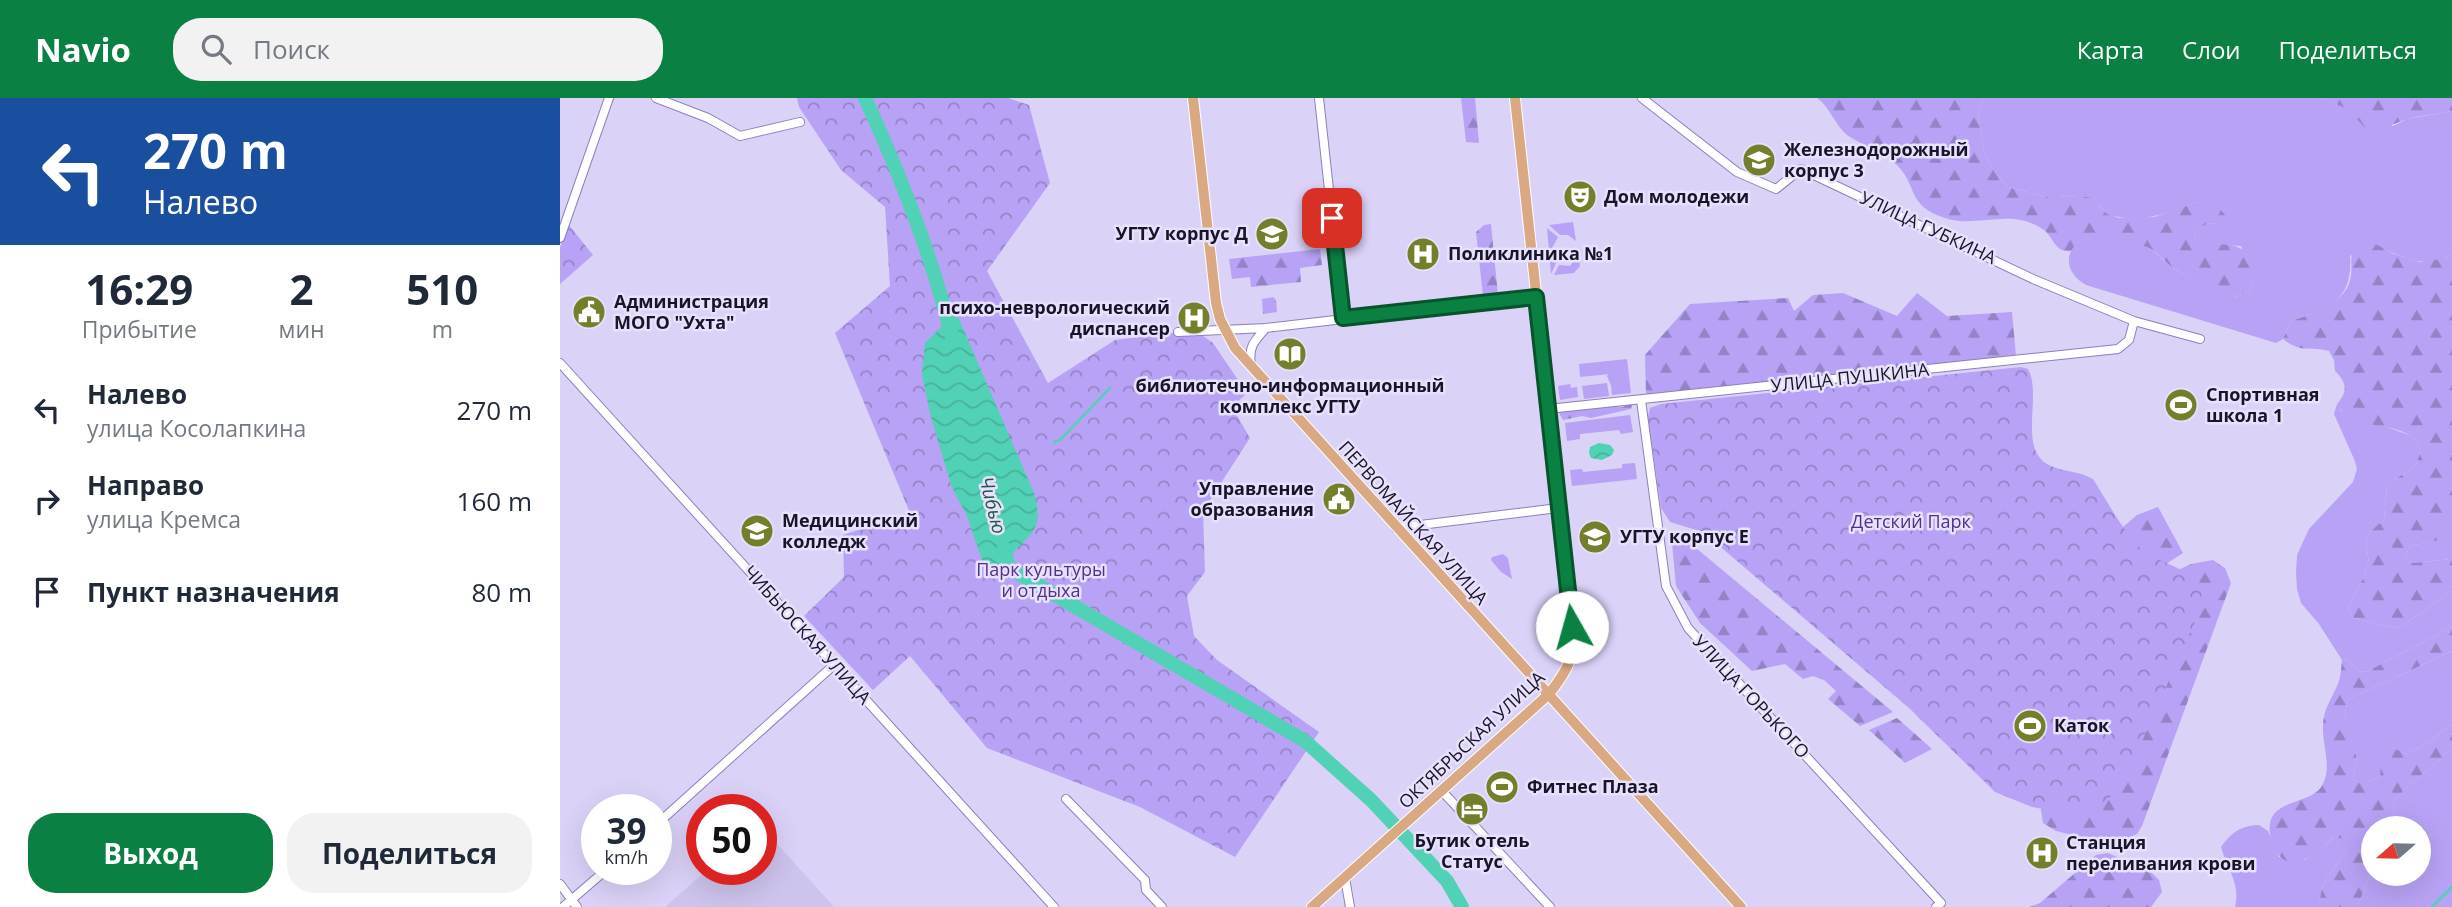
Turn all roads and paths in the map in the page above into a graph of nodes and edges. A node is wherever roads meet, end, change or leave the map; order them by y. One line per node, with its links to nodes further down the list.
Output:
1 (610, 98): 8 (street)
2 (656, 98): 7 (street)
3 (1193, 98): 13 (main road, ПЕРВОМАЙСКАЯ УЛИЦА)
4 (1319, 98): 10 (street)
5 (1515, 98): 9 (main road, ОКТЯБРЬСКАЯ УЛИЦА)
6 (1642, 98): 11 (street, УЛИЦА ГУБКИНА)
7 (800, 122)
8 (560, 238)
9 (1536, 297): 10 (street); 19 (main road, ОКТЯБРЬСКАЯ УЛИЦА)
10 (1343, 318): 12 (street)
11 (2134, 321): 15 (street, УЛИЦА ГУБКИНА); 18 (street, УЛИЦА ПУШКИНА)
12 (1266, 328): 13 (street); 17 (street)
13 (1225, 331): 14 (street); 17 (main road, ПЕРВОМАЙСКАЯ УЛИЦА)
14 (1178, 332)
15 (2200, 339)
16 (560, 363): 22 (street, ЧИБЬЮСКАЯ УЛИЦА)
17 (1251, 369): 21 (main road, ПЕРВОМАЙСКАЯ УЛИЦА)
18 (1641, 400): 19 (street, УЛИЦА ПУШКИНА); 38 (street, УЛИЦА ГОРЬКОГО)
19 (1548, 409): 20 (main road, ОКТЯБРЬСКАЯ УЛИЦА)
20 (1558, 508): 21 (street); 23 (main road, ОКТЯБРЬСКАЯ УЛИЦА)
21 (1396, 528): 23 (main road, ПЕРВОМАЙСКАЯ УЛИЦА)
22 (835, 664): 26 (street); 32 (street, ЧИБЬЮСКАЯ УЛИЦА)
23 (1549, 694): 24 (main road, ОКТЯБРЬСКАЯ УЛИЦА); 37 (main road, ПЕРВОМАЙСКАЯ УЛИЦА)
24 (1441, 790): 27 (main road, ОКТЯБРЬСКАЯ УЛИЦА); 36 (street)
25 (1066, 799): 33 (street)
26 (672, 811)
27 (1345, 878): 34 (main road, ОКТЯБРЬСКАЯ УЛИЦА); 35 (street)
28 (560, 884): 30 (street)
29 (591, 885): 30 (street)
30 (574, 903): 31 (street)
31 (563, 907)
32 (1054, 907)
33 (1161, 907)
34 (1312, 907)
35 (1350, 907)
36 (1550, 907)
37 (1741, 907)
38 (1936, 907)

